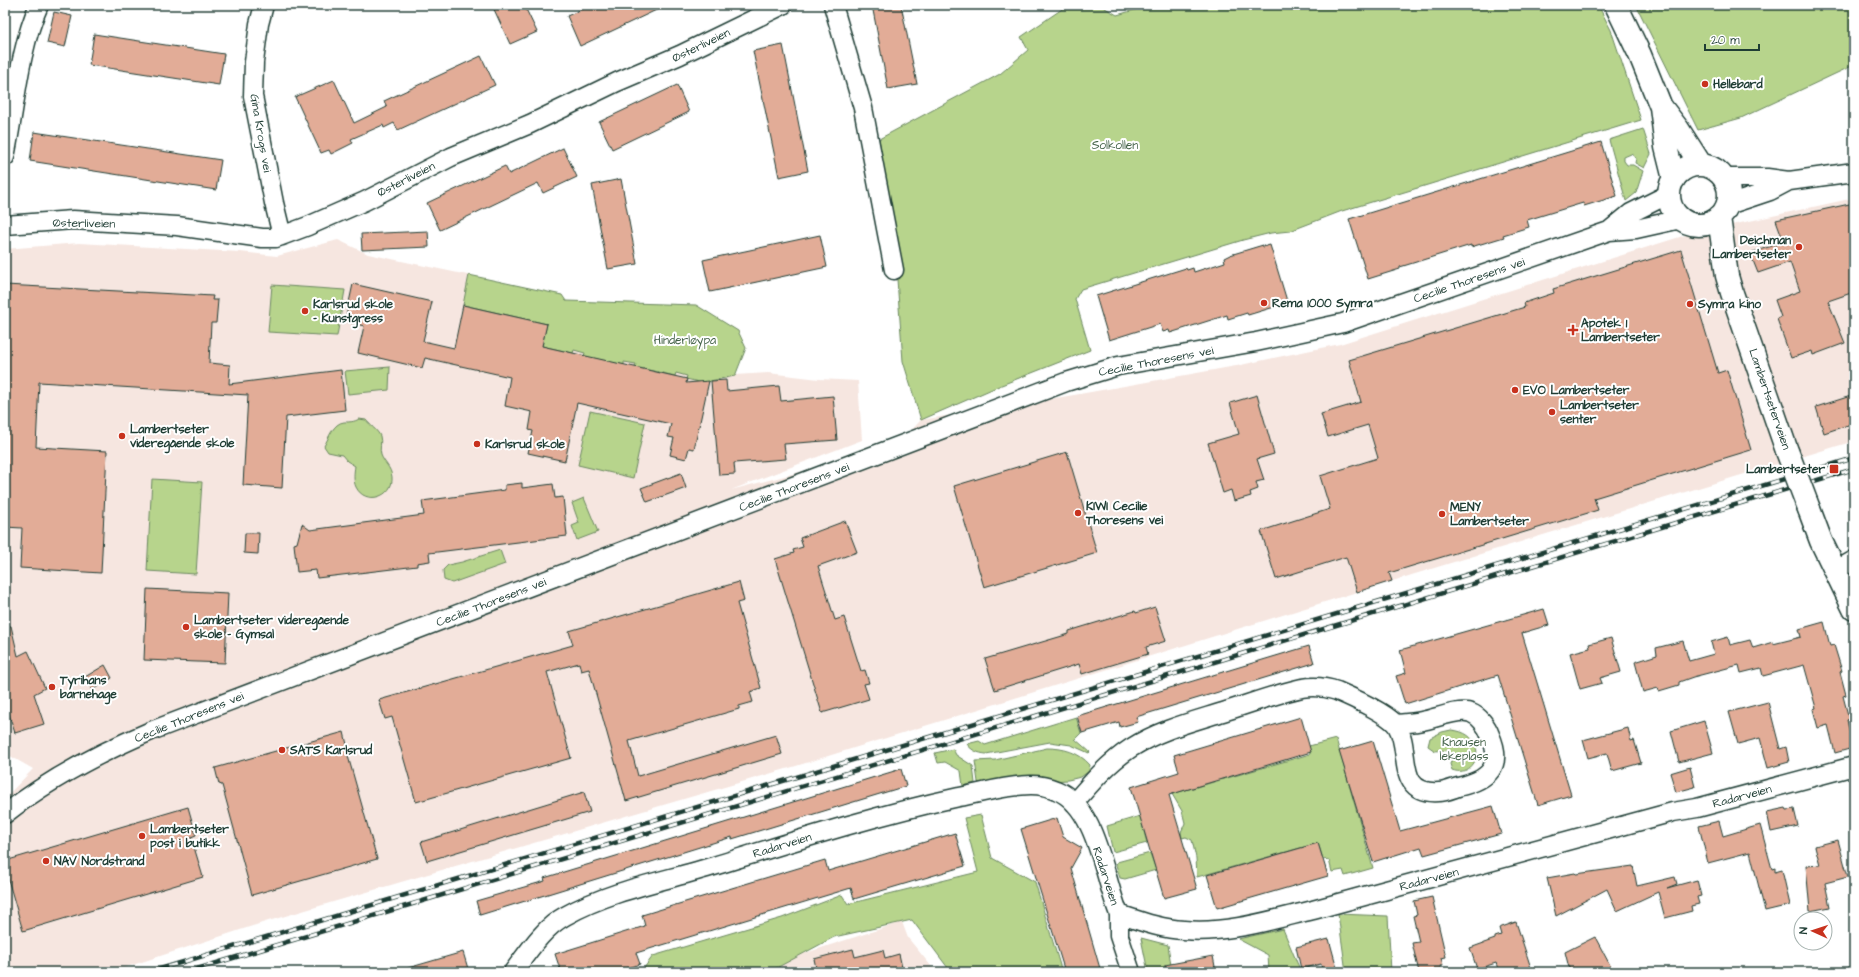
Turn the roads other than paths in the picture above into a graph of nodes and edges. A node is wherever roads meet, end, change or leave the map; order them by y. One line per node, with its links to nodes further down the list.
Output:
1 (39, 5): 7 (street)
2 (264, 5): 17 (street, Gina Krogs vei)
3 (783, 5): 17 (street, Østerliveien)
4 (833, 5): 18 (street)
5 (1616, 5): 6 (main road)
6 (1661, 107): 8 (main road); 12 (main road)
7 (5, 157)
8 (1701, 165): 10 (main road); 12 (main road)
9 (1854, 172): 11 (street)
10 (1724, 178): 11 (street); 13 (main road)
11 (1789, 181): 13 (street)
12 (1672, 187): 14 (main road); 16 (street, Cecilie Thoresens vei)
13 (1724, 211): 14 (main road); 19 (main road, Lambertseterveien)
14 (1689, 222): 16 (street, Cecilie Thoresens vei); 19 (main road, Lambertseterveien)
15 (5, 225): 17 (street, Østerliveien)
16 (1609, 231): 26 (street, Cecilie Thoresens vei)
17 (282, 236)
18 (894, 270)
19 (1728, 276): 21 (main road, Lambertseterveien, bridge)
20 (1854, 560): 21 (street)
21 (1835, 571): 22 (main road, Lambertseterveien)
22 (1854, 610)
23 (1396, 724): 23 (street); 25 (street)
24 (1854, 766): 27 (street, Radarveien)
25 (1074, 803): 27 (street, Radarveien); 28 (street, Radarveien)
26 (5, 814)
27 (1119, 914): 29 (street)
28 (513, 972)
29 (1130, 972)

